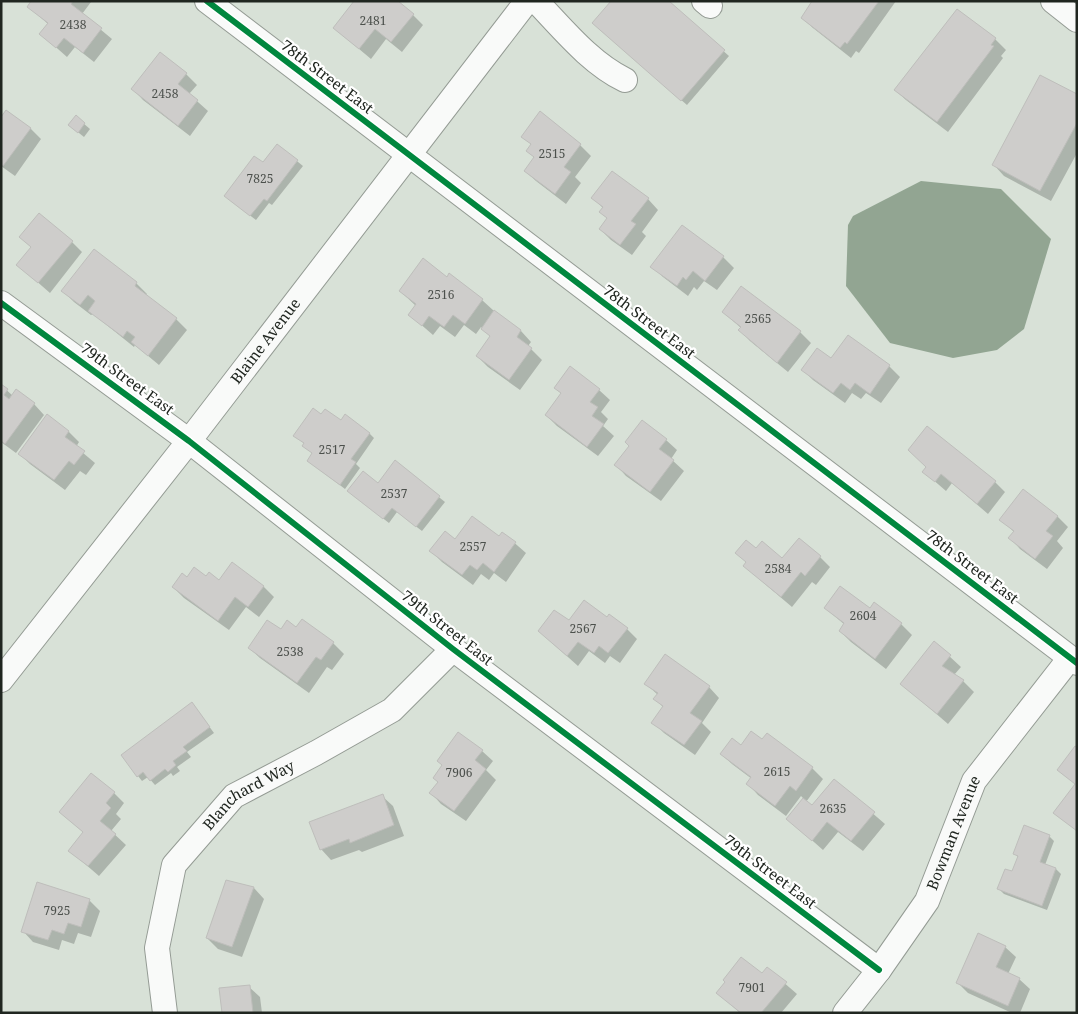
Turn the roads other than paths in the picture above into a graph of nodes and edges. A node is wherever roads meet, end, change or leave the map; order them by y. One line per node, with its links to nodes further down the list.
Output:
1 (207, 1): 7 (street, 78th Street East)
2 (527, 1): 7 (street, Blaine Avenue)
3 (536, 1): 6 (street)
4 (1053, 1): 5 (street)
5 (1077, 20)
6 (625, 80)
7 (408, 155): 9 (street, Blaine Avenue); 11 (street, 78th Street East)
8 (1, 303): 9 (street, 79th Street East)
9 (189, 441): 10 (street, 79th Street East); 12 (street, Blaine Avenue)
10 (453, 649): 13 (street, 79th Street East); 14 (street, Blanchard Way)
11 (1074, 660): 13 (street, Bowman Avenue)
12 (1, 680)
13 (879, 970): 15 (street, Bowman Avenue)
14 (165, 1013)
15 (845, 1013)

